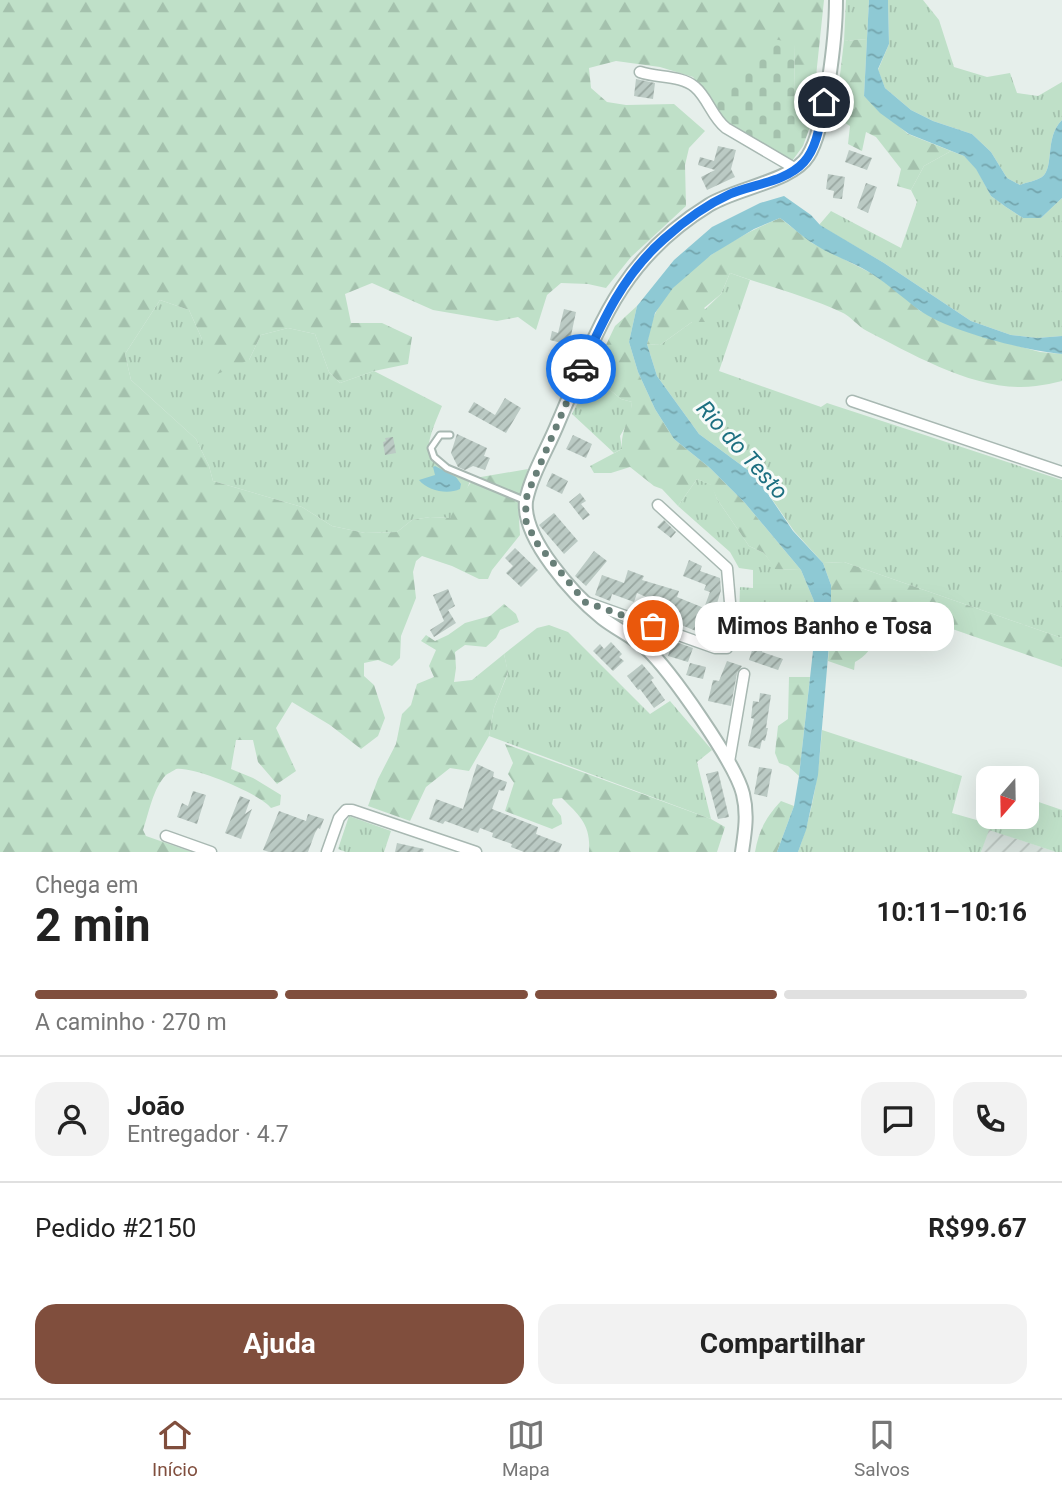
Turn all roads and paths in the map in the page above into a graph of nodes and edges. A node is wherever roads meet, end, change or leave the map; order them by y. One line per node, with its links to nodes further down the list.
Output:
1 (836, 0): 3 (street)
2 (640, 72): 3 (street)
3 (796, 169): 7 (street)
4 (852, 401): 6 (street)
5 (450, 435): 7 (lane)
6 (1062, 472)
7 (526, 501): 9 (street)
8 (658, 505): 9 (street)
9 (585, 602): 11 (street)
10 (744, 674): 11 (street)
11 (729, 762): 16 (street)
12 (166, 836): 13 (street)
13 (211, 852)
14 (327, 852): 15 (street)
15 (476, 852)
16 (742, 852)

